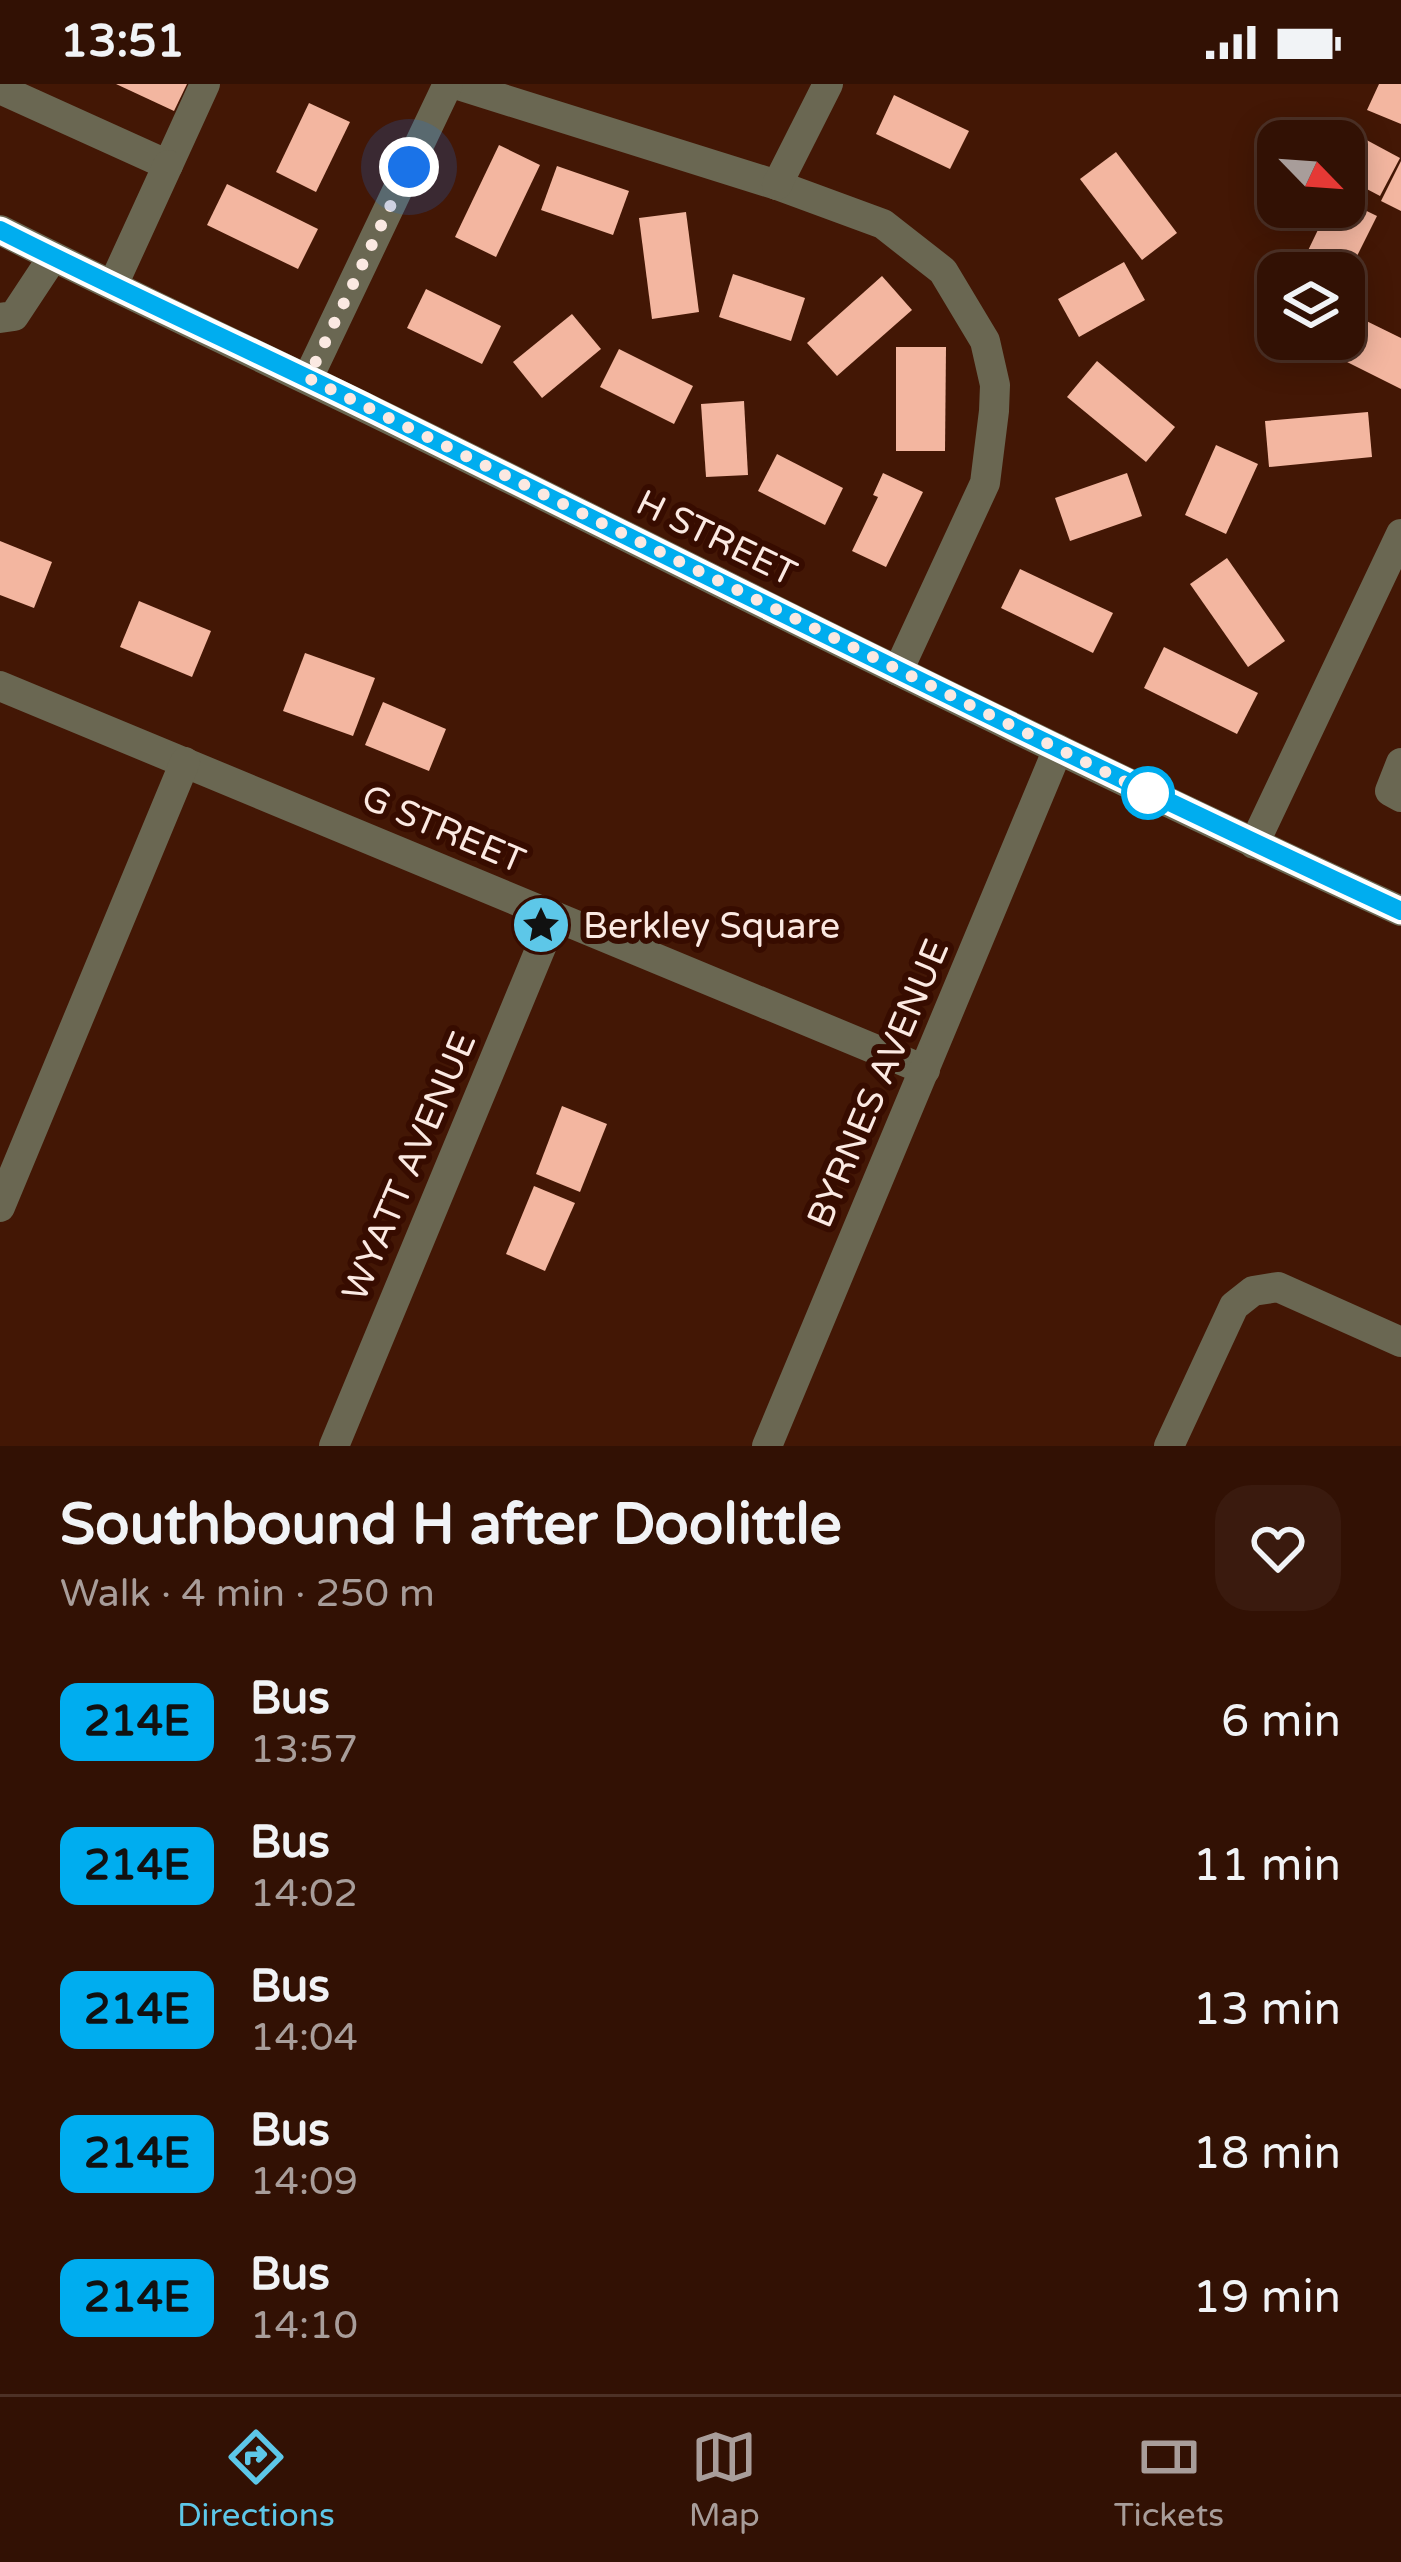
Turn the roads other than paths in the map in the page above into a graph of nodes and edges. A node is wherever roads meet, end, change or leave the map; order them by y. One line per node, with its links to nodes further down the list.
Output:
1 (205, 84): 5 (street)
2 (451, 84): 6 (street); 11 (street)
3 (829, 84): 6 (street)
4 (0, 89): 5 (street)
5 (168, 165): 9 (street)
6 (777, 185): 15 (street)
7 (0, 230): 8 (street, H STREET)
8 (53, 257): 9 (street, H STREET); 10 (street)
9 (113, 285): 11 (street, H STREET)
10 (0, 318)
11 (308, 378): 15 (street, H STREET)
12 (1401, 534): 13 (street)
13 (1372, 595): 14 (street); 21 (street)
14 (1401, 608)
15 (898, 671): 17 (street, H STREET)
16 (0, 686): 18 (street, G STREET)
17 (1058, 749): 21 (street, H STREET); 24 (street, BYRNES AVENUE)
18 (185, 761): 23 (street, G STREET); 25 (street)
19 (1401, 764): 20 (street)
20 (1401, 797)
21 (1254, 844): 22 (street, H STREET)
22 (1401, 910)
23 (554, 916): 24 (street, G STREET); 27 (street, WYATT AVENUE)
24 (925, 1070): 28 (street, BYRNES AVENUE)
25 (0, 1207)
26 (1401, 1342): 29 (street)
27 (334, 1446)
28 (766, 1446)
29 (1169, 1446)

